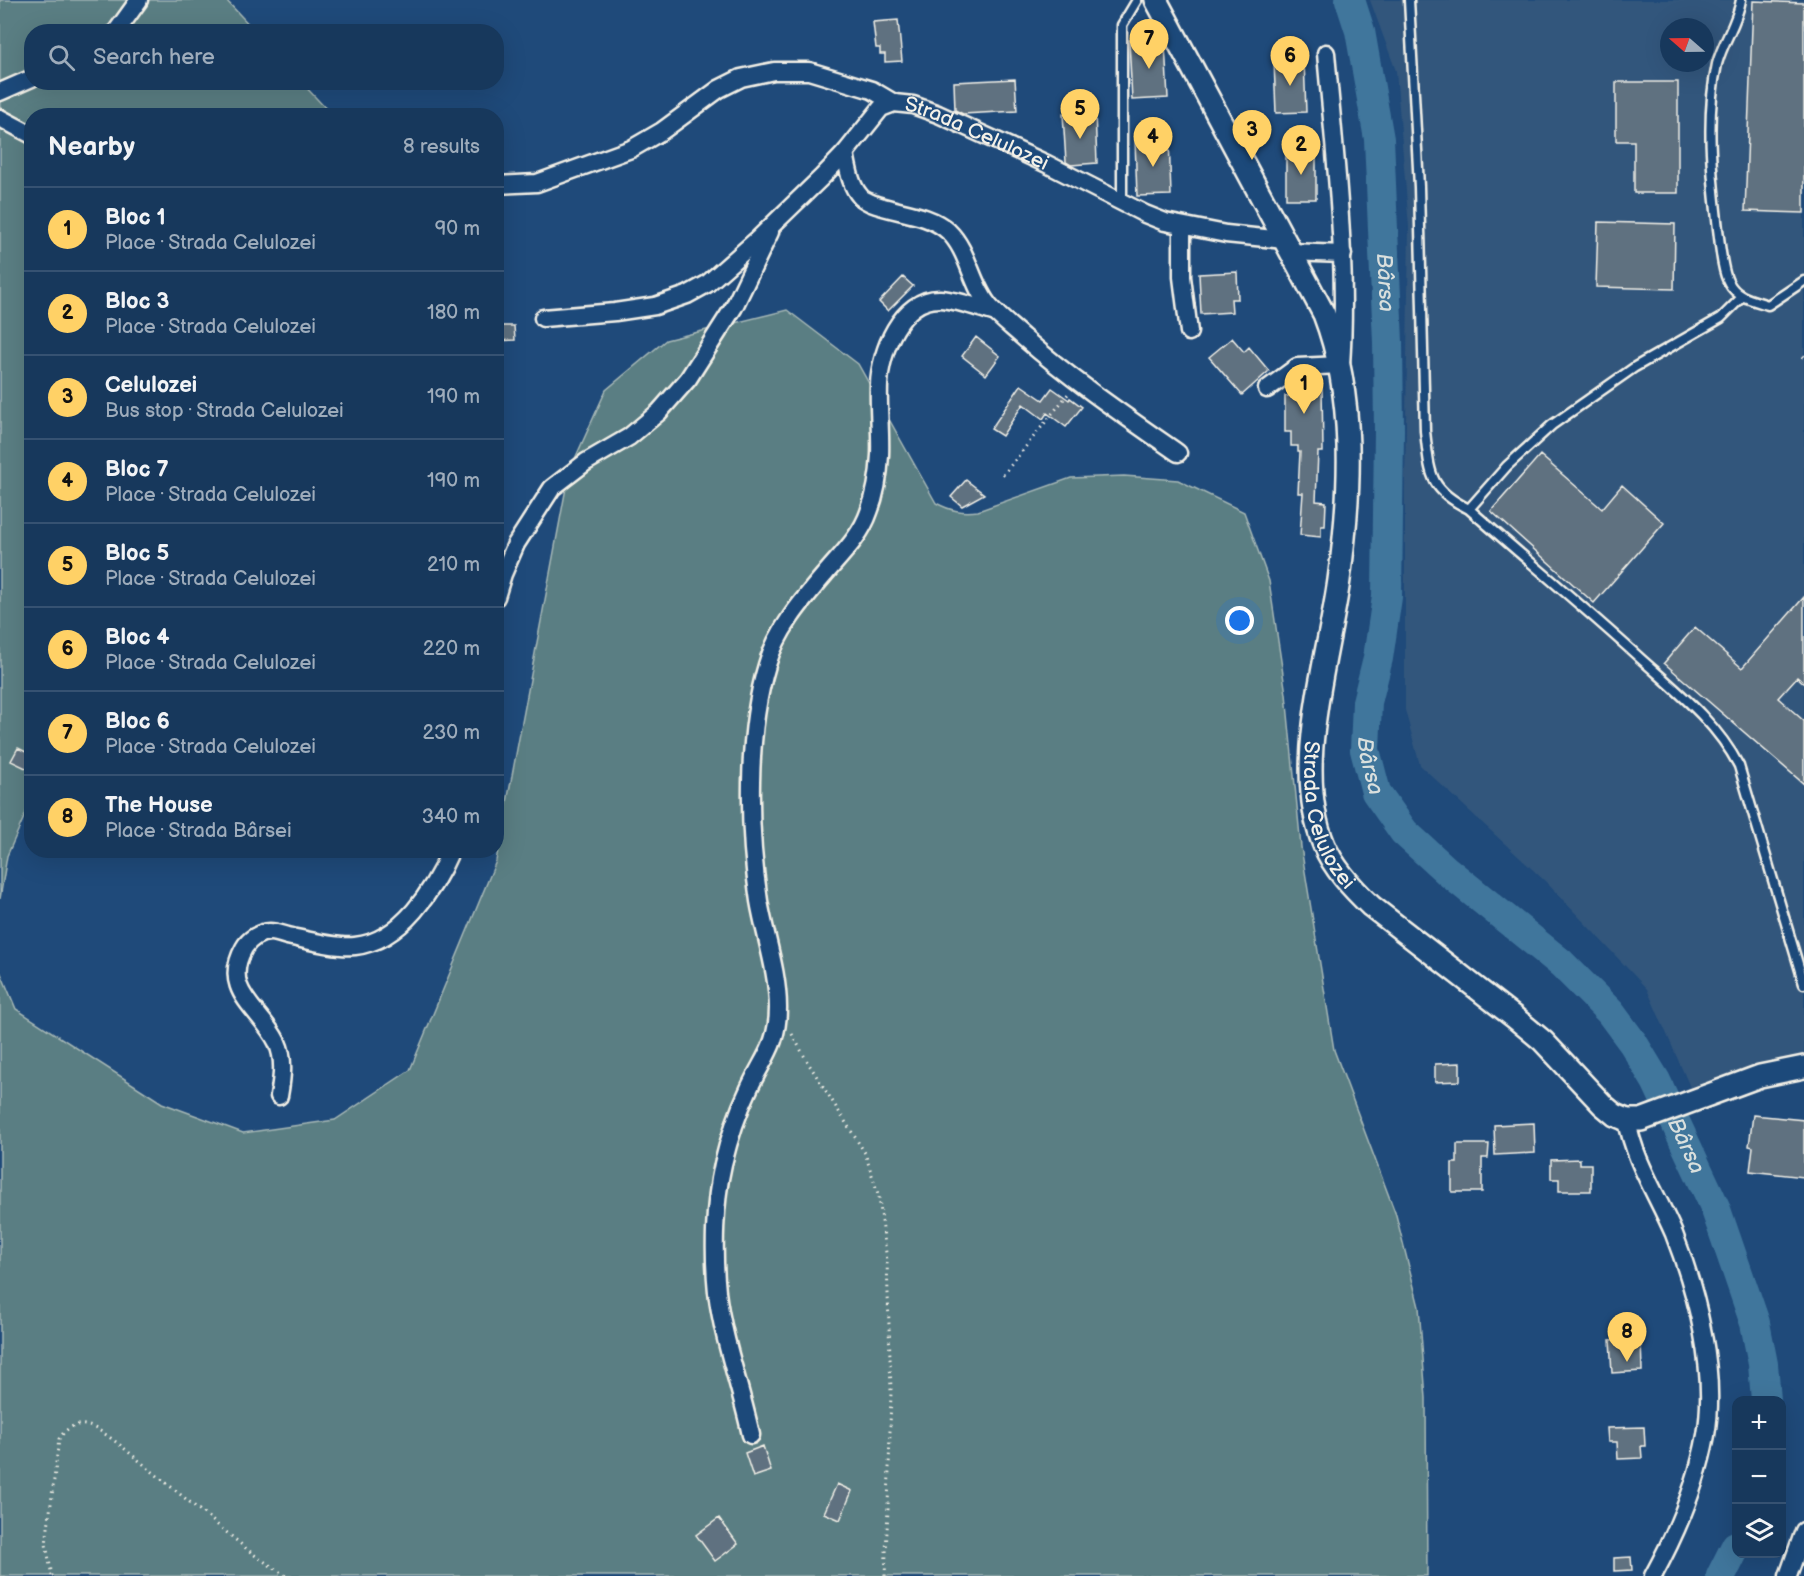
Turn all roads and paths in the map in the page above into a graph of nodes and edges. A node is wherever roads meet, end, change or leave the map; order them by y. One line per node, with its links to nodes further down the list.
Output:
1 (139, 0): 6 (street)
2 (1137, 0): 15 (lane)
3 (1156, 0): 18 (street, Strada Celulozei)
4 (1409, 0): 30 (lane)
5 (1741, 0): 21 (lane)
6 (122, 24)
7 (1326, 53): 19 (street, Strada Celulozei)
8 (24, 82): 9 (street)
9 (0, 93)
10 (894, 103): 13 (street, Strada Celulozei); 14 (street); 15 (street, Strada Celulozei)
11 (0, 118): 12 (street)
12 (24, 131)
13 (845, 153): 16 (street, Strada Celulozei); 22 (street)
14 (504, 185)
15 (1122, 203): 17 (street, Strada Celulozei)
16 (773, 224): 23 (street, Strada Celulozei); 31 (street)
17 (1182, 226): 18 (street, Strada Celulozei); 24 (street)
18 (1287, 246): 19 (street, Strada Celulozei); 25 (street, Strada Celulozei)
19 (1344, 254): 25 (street, Strada Celulozei)
20 (1804, 281): 21 (lane)
21 (1742, 297): 30 (lane)
22 (996, 313): 26 (street); 34 (street)
23 (543, 318)
24 (1189, 332)
25 (1341, 365): 27 (street); 37 (street, Strada Celulozei)
26 (1077, 382): 28 (street); 29 (path)
27 (1267, 389)
28 (1178, 453)
29 (1004, 475)
30 (1469, 509): 33 (lane)
31 (504, 572)
32 (447, 858): 36 (street)
33 (1804, 984)
34 (778, 1008): 38 (street); 42 (path)
35 (1804, 1067): 37 (street)
36 (279, 1096)
37 (1634, 1120): 43 (street)
38 (751, 1435)
39 (1804, 1531): 44 (street)
40 (52, 1576): 41 (path)
41 (286, 1576)
42 (885, 1576)
43 (1653, 1576)
44 (1788, 1576)

